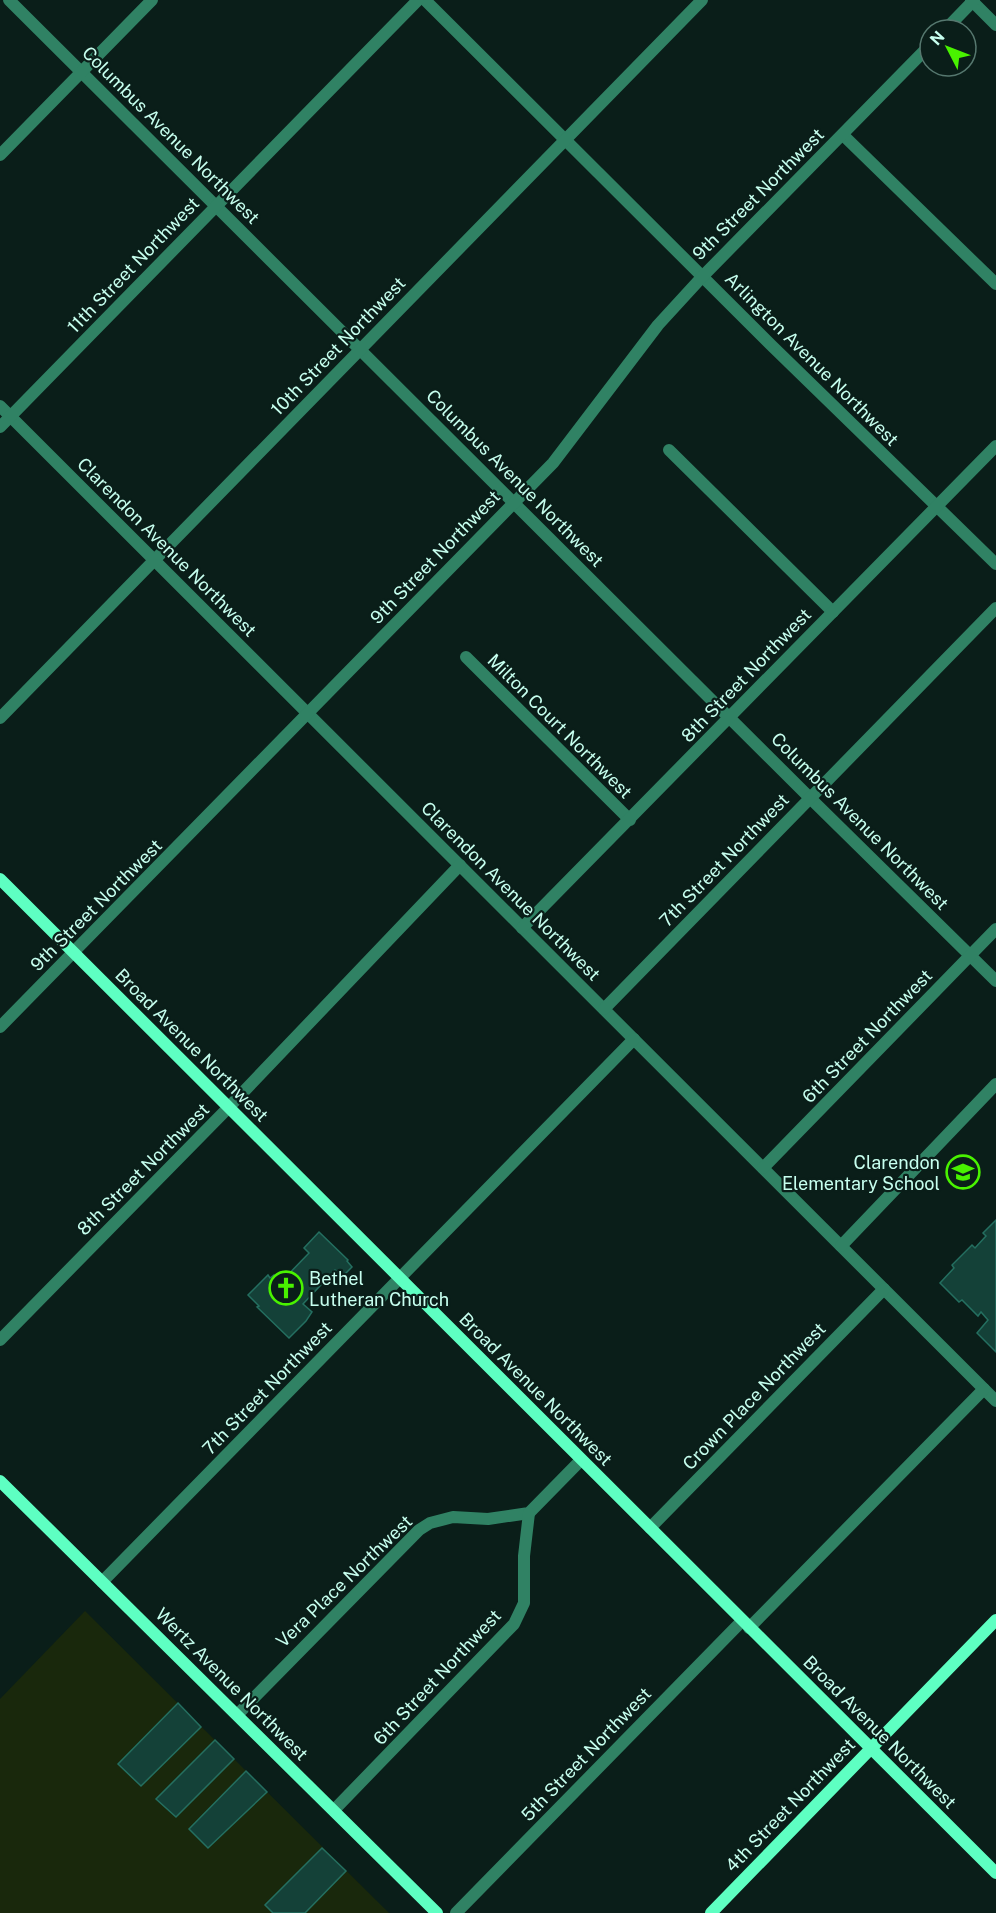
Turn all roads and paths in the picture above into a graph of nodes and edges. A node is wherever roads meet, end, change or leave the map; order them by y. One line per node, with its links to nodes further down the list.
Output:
1 (9, 0): 10 (street, Columbus Avenue Northwest)
2 (152, 0): 10 (street)
3 (418, 0): 14 (street, 11th Street Northwest)
4 (425, 0): 12 (street, Arlington Avenue Northwest)
5 (702, 0): 12 (street, 10th Street Northwest)
6 (973, 1): 7 (street); 8 (street)
7 (957, 18)
8 (996, 26)
9 (918, 57): 11 (street, 9th Street Northwest)
10 (81, 71): 13 (street); 14 (street, Columbus Avenue Northwest)
11 (843, 135): 15 (street, 9th Street Northwest); 16 (street)
12 (565, 139): 15 (street, Arlington Avenue Northwest); 17 (street, 10th Street Northwest)
13 (0, 155)
14 (216, 205): 17 (street, Columbus Avenue Northwest); 19 (street, 11th Street Northwest)
15 (702, 277): 23 (street, 9th Street Northwest); 24 (street, Arlington Avenue Northwest)
16 (996, 284)
17 (360, 349): 23 (street, Columbus Avenue Northwest); 25 (street, 10th Street Northwest)
18 (0, 406): 19 (street, Clarendon Avenue Northwest)
19 (10, 416): 20 (street, 11th Street Northwest); 25 (street, Clarendon Avenue Northwest)
20 (0, 427)
21 (996, 446): 24 (street, 8th Street Northwest)
22 (669, 450): 28 (street)
23 (514, 502): 30 (street, 9th Street Northwest); 32 (street, Columbus Avenue Northwest)
24 (936, 507): 26 (street, Arlington Avenue Northwest); 28 (street, 8th Street Northwest)
25 (154, 560): 30 (street, Clarendon Avenue Northwest); 31 (street, 10th Street Northwest)
26 (996, 564)
27 (996, 608): 33 (street, 7th Street Northwest)
28 (833, 612): 32 (street, 8th Street Northwest)
29 (466, 657): 34 (street, Milton Court Northwest)
30 (308, 712): 35 (street, Clarendon Avenue Northwest); 39 (street, 9th Street Northwest)
31 (0, 718)
32 (730, 718): 33 (street, Columbus Avenue Northwest); 34 (street, 8th Street Northwest)
33 (810, 798): 40 (street, Columbus Avenue Northwest); 42 (street, 7th Street Northwest)
34 (630, 820): 37 (street, 8th Street Northwest)
35 (460, 865): 37 (street, Clarendon Avenue Northwest); 46 (street, 8th Street Northwest)
36 (0, 879): 39 (street, Broad Avenue Northwest)
37 (522, 928): 42 (street, Clarendon Avenue Northwest)
38 (996, 929): 40 (street, 6th Street Northwest)
39 (75, 953): 43 (street, 9th Street Northwest); 46 (street, Broad Avenue Northwest)
40 (970, 955): 41 (street, Columbus Avenue Northwest); 47 (street, 6th Street Northwest)
41 (996, 981)
42 (604, 1009): 44 (street, Clarendon Avenue Northwest)
43 (0, 1027)
44 (634, 1039): 47 (street, Clarendon Avenue Northwest); 49 (street, 7th Street Northwest)
45 (996, 1084): 48 (street)
46 (229, 1107): 49 (street, Broad Avenue Northwest); 51 (street, 8th Street Northwest)
47 (763, 1168): 48 (street, Clarendon Avenue Northwest)
48 (841, 1246): 50 (street, Clarendon Avenue Northwest)
49 (399, 1278): 54 (street, Broad Avenue Northwest); 58 (street, 7th Street Northwest)
50 (884, 1289): 52 (street, Clarendon Avenue Northwest); 57 (street, Crown Place Northwest)
51 (0, 1340)
52 (984, 1389): 53 (street, Clarendon Avenue Northwest); 60 (street, 5th Street Northwest)
53 (996, 1401)
54 (581, 1460): 56 (street); 57 (street, Broad Avenue Northwest)
55 (0, 1480): 58 (street, Wertz Avenue Northwest)
56 (529, 1513): 61 (street, Vera Place Northwest); 63 (street, 6th Street Northwest)
57 (650, 1528): 60 (street, Broad Avenue Northwest)
58 (102, 1582): 61 (street, Wertz Avenue Northwest)
59 (996, 1620): 62 (street, 4th Street Northwest)
60 (746, 1624): 62 (street, Broad Avenue Northwest); 66 (street, 5th Street Northwest)
61 (238, 1714): 63 (street, Wertz Avenue Northwest)
62 (871, 1748): 64 (street, Broad Avenue Northwest); 67 (street, 4th Street Northwest)
63 (334, 1810): 65 (street, Wertz Avenue Northwest)
64 (996, 1874)
65 (437, 1913)
66 (456, 1913)
67 (711, 1913)

